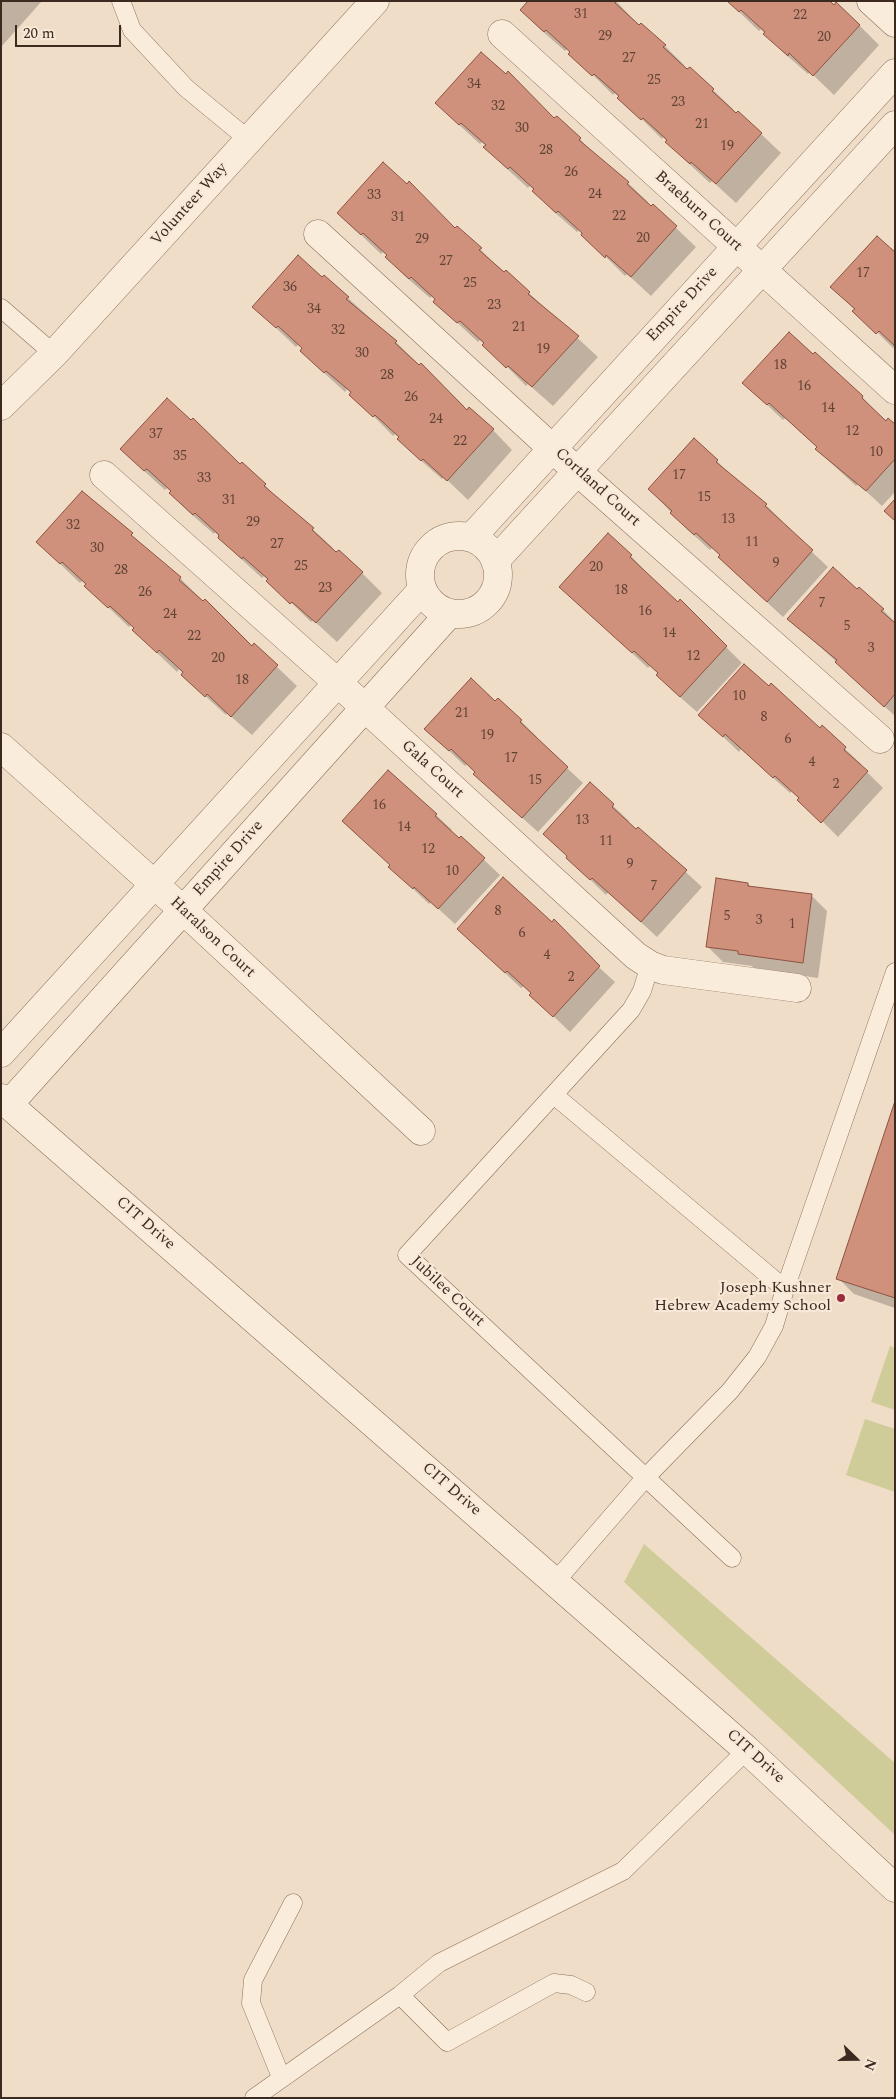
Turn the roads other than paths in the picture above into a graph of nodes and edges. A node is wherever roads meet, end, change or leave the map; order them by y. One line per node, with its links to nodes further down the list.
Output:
1 (120, 1): 8 (lane)
2 (375, 1): 8 (street, Volunteer Way)
3 (871, 1): 4 (street)
4 (895, 23)
5 (502, 34): 10 (street, Braeburn Court)
6 (895, 73): 10 (street, Empire Drive)
7 (895, 125): 11 (street, Empire Drive)
8 (249, 140): 13 (street, Volunteer Way)
9 (318, 234): 16 (street, Cortland Court)
10 (736, 247): 11 (street, Braeburn Court); 16 (street, Empire Drive)
11 (762, 270): 14 (street, Braeburn Court); 17 (street, Empire Drive)
12 (1, 308): 13 (lane)
13 (54, 354): 15 (street, Volunteer Way)
14 (895, 390)
15 (1, 406)
16 (552, 448): 17 (street, Cortland Court); 19 (street, Empire Drive)
17 (578, 472): 20 (street, Empire Drive); 25 (street, Cortland Court)
18 (104, 475): 23 (street, Gala Court)
19 (472, 538): 20 (street); 21 (street)
20 (495, 561): 22 (street)
21 (422, 590): 22 (street); 23 (street)
22 (449, 614): 24 (street, Empire Drive)
23 (338, 683): 24 (street, Gala Court); 27 (street)
24 (366, 708): 28 (street, Empire Drive); 29 (street, Gala Court)
25 (880, 739)
26 (1, 747): 27 (street, Haralson Court)
27 (153, 884): 28 (street, Haralson Court); 32 (street)
28 (183, 910): 34 (street, Empire Drive); 35 (street, Haralson Court)
29 (650, 965): 31 (street, Gala Court); 33 (lane, Jubilee Court)
30 (895, 972): 36 (lane)
31 (796, 988)
32 (1, 1053)
33 (554, 1095): 36 (lane); 37 (lane, Jubilee Court)
34 (5, 1101): 39 (street, CIT Drive)
35 (421, 1131)
36 (785, 1289): 37 (lane)
37 (646, 1477): 38 (lane, Jubilee Court); 39 (lane)
38 (732, 1558)
39 (556, 1582): 40 (street, CIT Drive)
40 (747, 1750): 41 (street, CIT Drive); 44 (lane)
41 (895, 1888)
42 (293, 1903): 45 (lane)
43 (586, 1992): 44 (lane)
44 (400, 1995): 45 (lane)
45 (281, 2077): 46 (lane)
46 (254, 2098)

